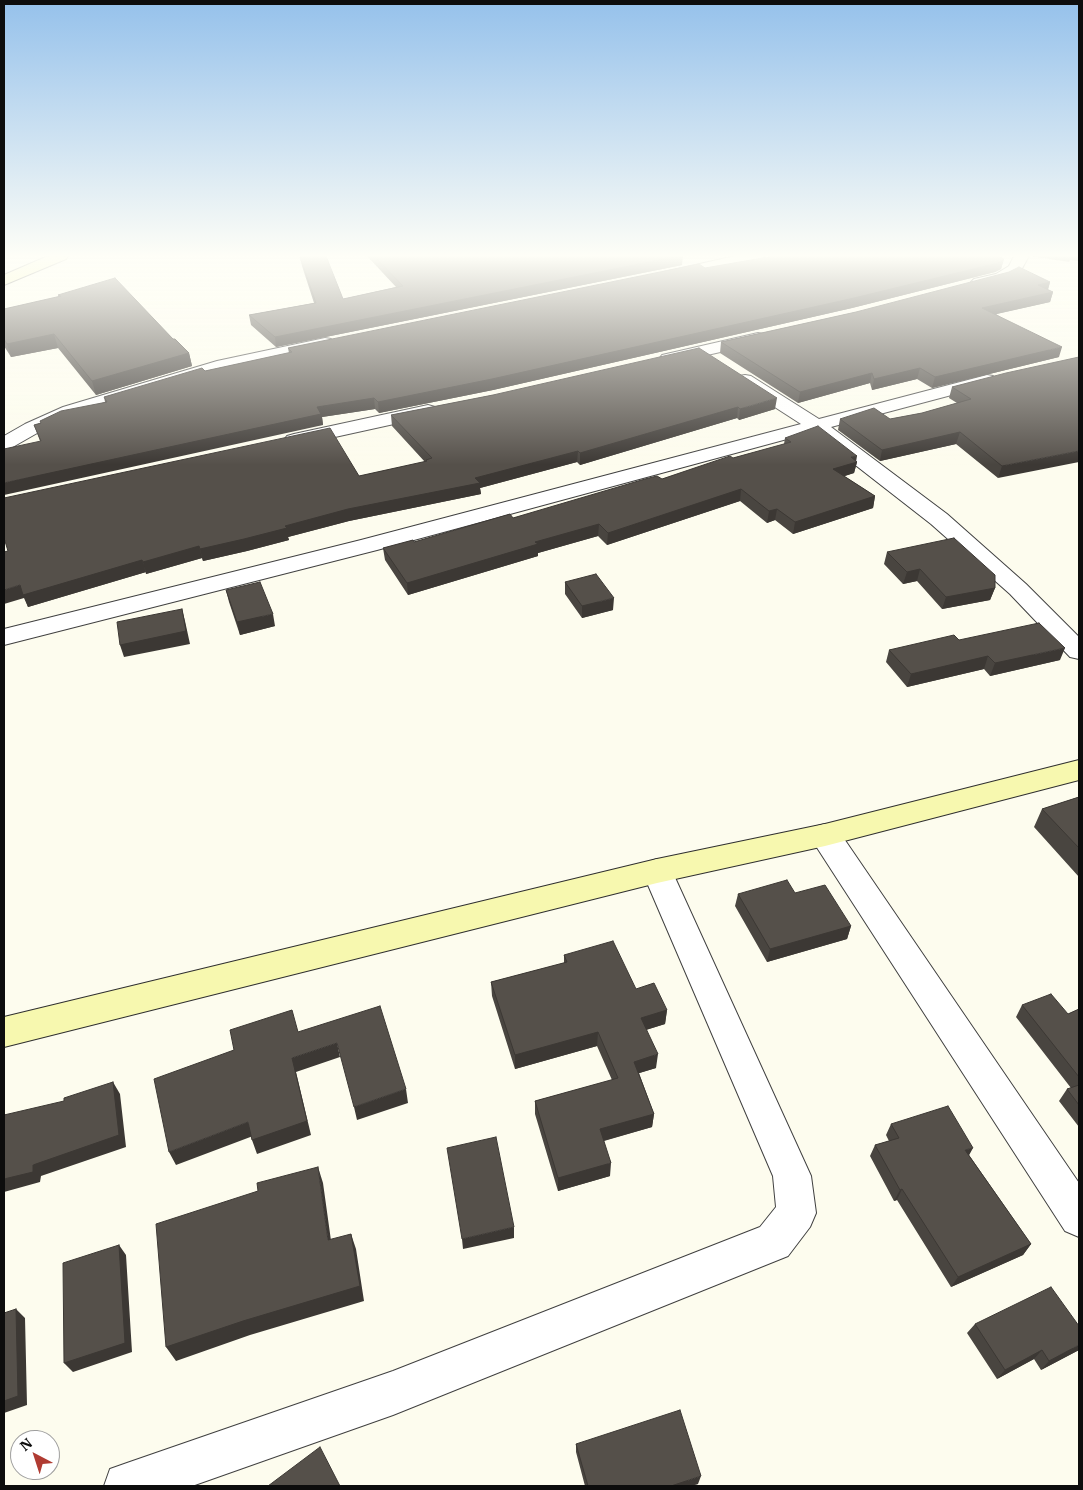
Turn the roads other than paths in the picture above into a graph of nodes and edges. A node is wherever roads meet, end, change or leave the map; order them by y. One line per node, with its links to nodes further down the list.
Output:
1 (778, 333): 3 (street)
2 (344, 339): 9 (street)
3 (702, 351): 4 (street); 7 (street)
4 (654, 362)
5 (1008, 375): 7 (street)
6 (446, 408): 8 (street)
7 (817, 426): 10 (street); 11 (street)
8 (278, 443)
9 (4, 444)
10 (4, 637)
11 (1079, 651)
12 (1079, 770): 13 (street)
13 (825, 835): 14 (street); 16 (street)
14 (657, 871): 15 (street); 17 (street)
15 (4, 1032)
16 (1079, 1217)
17 (128, 1486)

